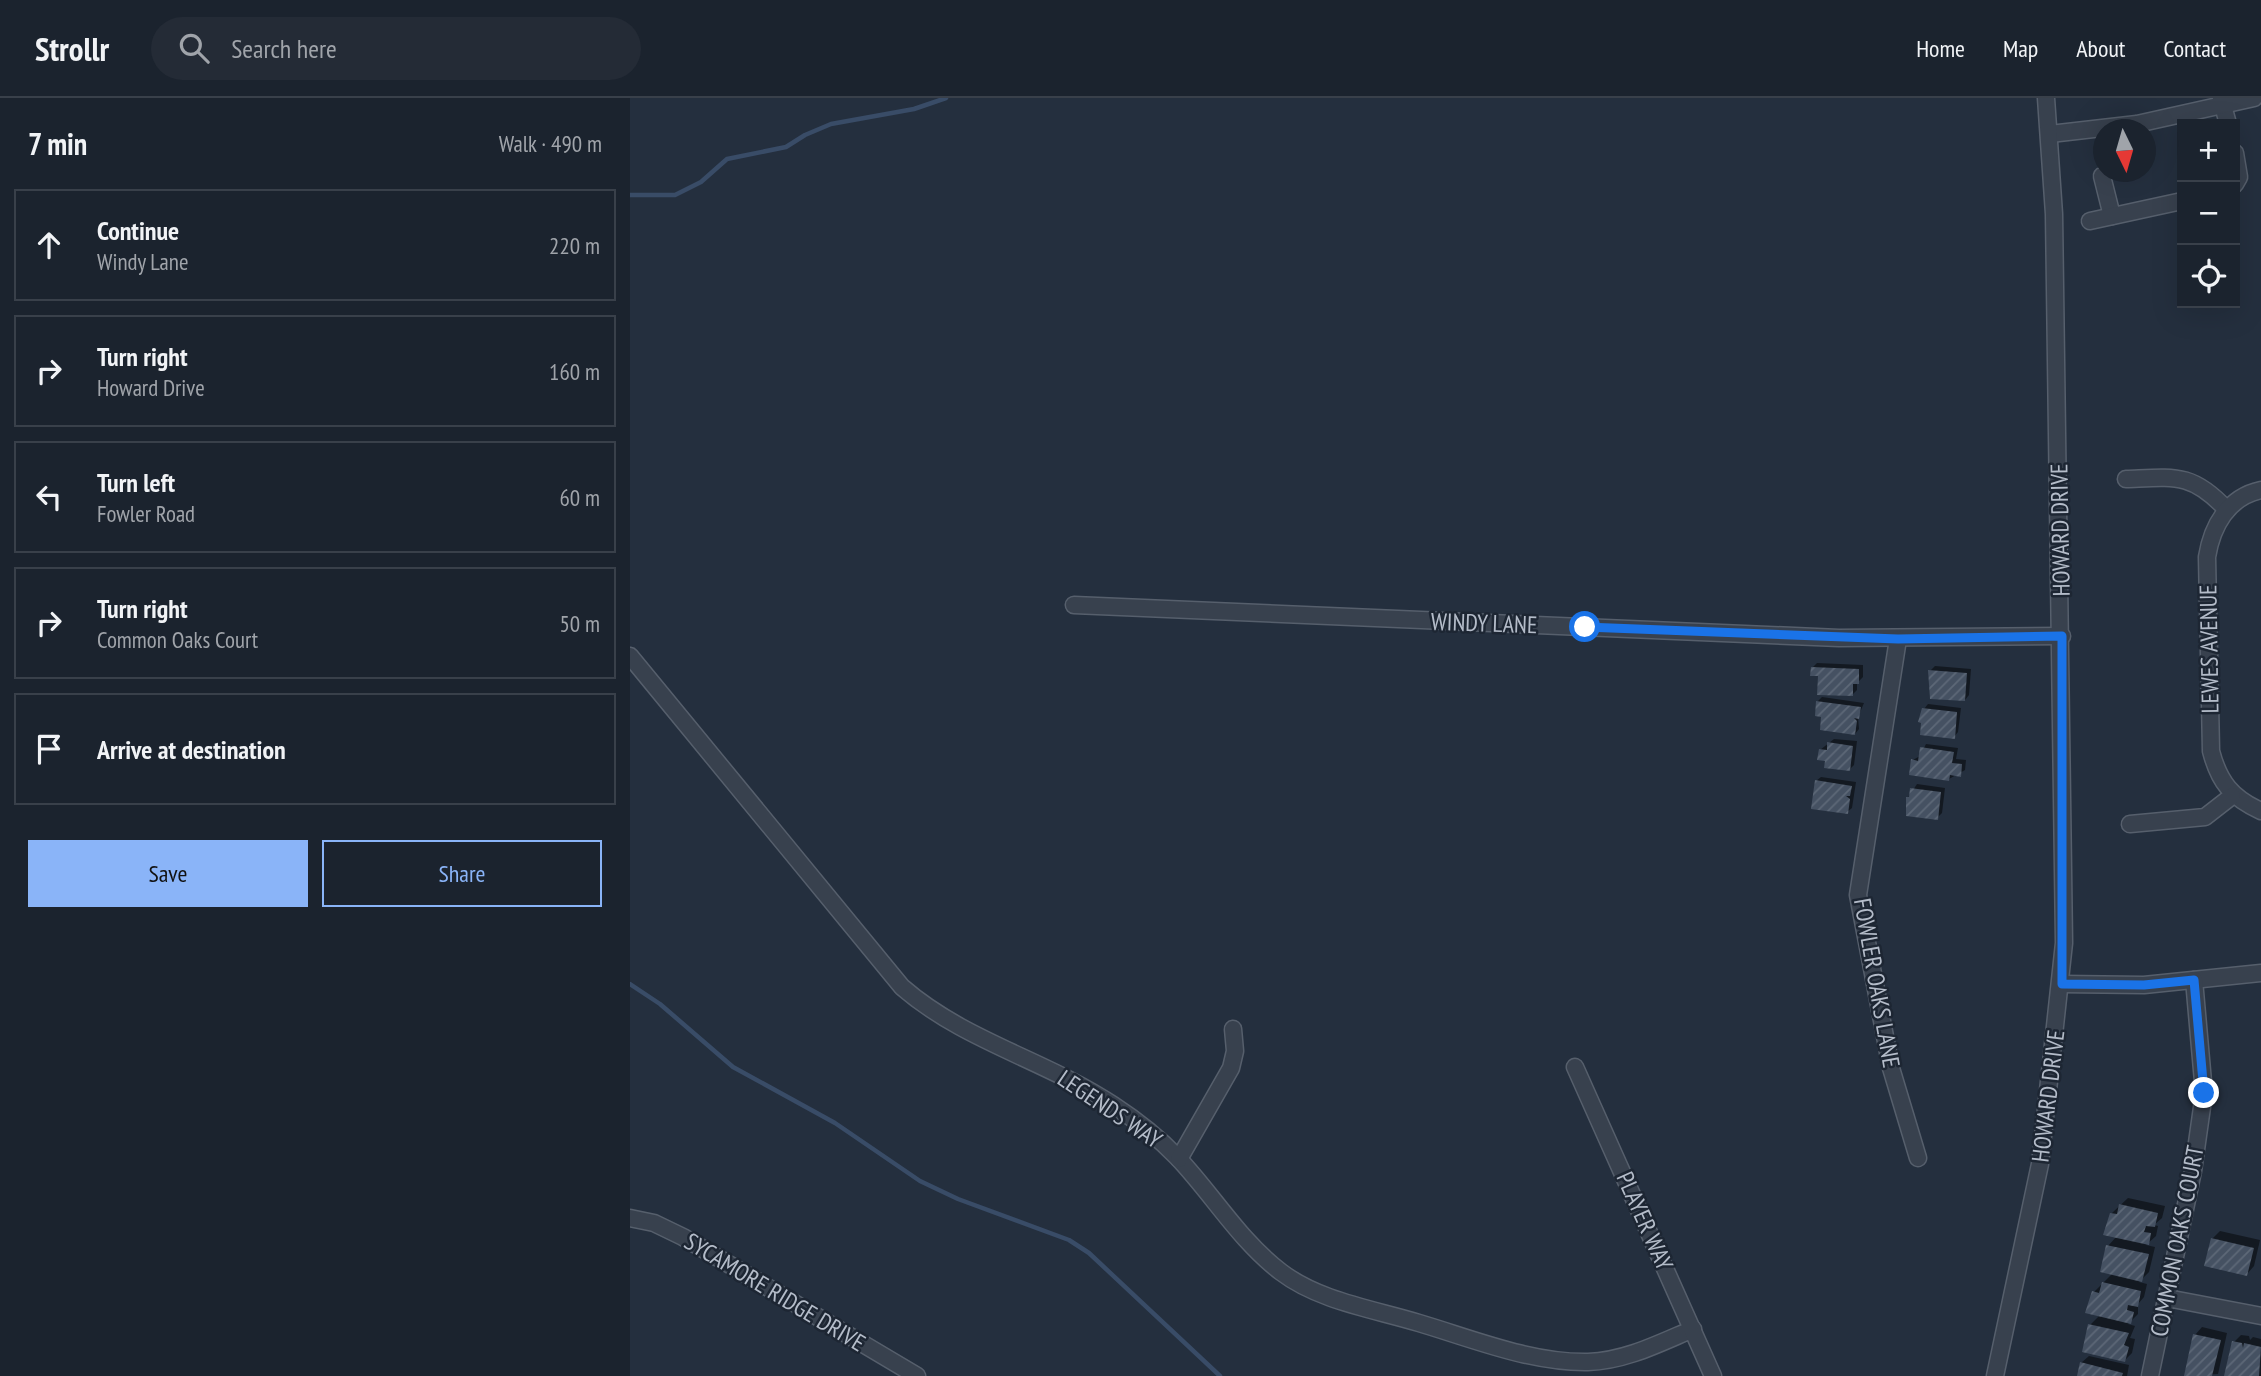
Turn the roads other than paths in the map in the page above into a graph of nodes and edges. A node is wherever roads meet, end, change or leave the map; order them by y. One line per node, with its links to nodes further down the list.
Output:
1 (2046, 98): 5 (street, HOWARD DRIVE)
2 (2255, 98): 3 (street)
3 (2222, 102): 4 (street); 5 (street)
4 (2227, 119)
5 (2050, 134): 14 (street, HOWARD DRIVE)
6 (2104, 182): 8 (street)
7 (2177, 202): 8 (street)
8 (2112, 216): 9 (street)
9 (2090, 221)
10 (2126, 479): 12 (street)
11 (2261, 490): 12 (street, LEWES AVENUE)
12 (2227, 510): 17 (street, LEWES AVENUE)
13 (1074, 605): 15 (street, WINDY LANE)
14 (2062, 636): 15 (street, WINDY LANE); 22 (street, HOWARD DRIVE)
15 (1898, 639): 25 (street, FOWLER OAKS LANE)
16 (630, 656): 26 (street, LEGENDS WAY)
17 (2232, 796): 18 (street); 19 (street)
18 (2261, 811)
19 (2130, 824)
20 (2261, 973): 21 (street)
21 (2194, 980): 22 (street); 28 (street, COMMON OAKS COURT)
22 (2062, 984): 33 (street, HOWARD DRIVE)
23 (1233, 1029): 26 (street)
24 (1575, 1067): 30 (street, PLAYER WAY)
25 (1918, 1158)
26 (1179, 1159): 30 (street, LEGENDS WAY)
27 (630, 1218): 31 (street, SYCAMORE RIDGE DRIVE)
28 (2167, 1298): 29 (street); 34 (street, COMMON OAKS COURT)
29 (2261, 1315)
30 (1693, 1329): 32 (street, PLAYER WAY)
31 (917, 1376)
32 (1713, 1376)
33 (1995, 1376)
34 (2150, 1376)

